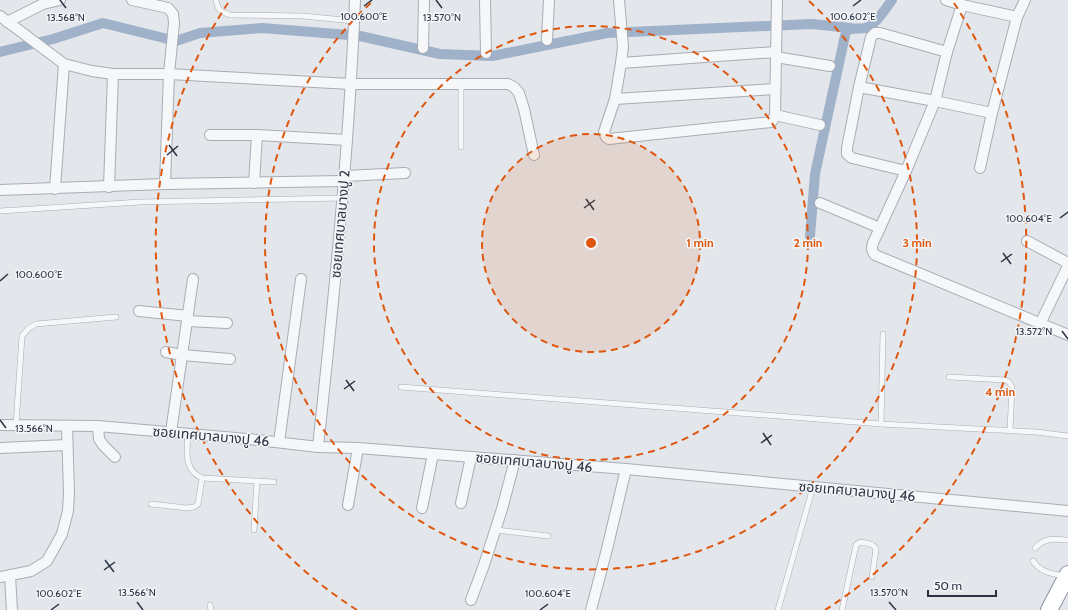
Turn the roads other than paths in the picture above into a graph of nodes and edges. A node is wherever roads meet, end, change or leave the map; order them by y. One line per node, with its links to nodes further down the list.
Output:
1 (60, 0): 15 (street)
2 (132, 0): 12 (street)
3 (216, 0): 16 (lane)
4 (355, 0): 16 (street, ซอยเทศบาลบางปู 2)
5 (424, 0): 18 (street)
6 (485, 0): 20 (street)
7 (549, 0): 17 (street)
8 (619, 0): 22 (street)
9 (778, 0): 21 (street)
10 (946, 0): 13 (street)
11 (1024, 0): 14 (street)
12 (146, 2): 26 (street)
13 (962, 5): 14 (street); 19 (street)
14 (1017, 17): 33 (street)
15 (3, 19): 23 (street)
16 (354, 21): 27 (street, ซอยเทศบาลบางปู 2)
17 (547, 40)
18 (423, 48)
19 (947, 52): 29 (street); 32 (street)
20 (486, 53)
21 (776, 54): 22 (street); 24 (street); 30 (street)
22 (621, 63): 31 (street)
23 (64, 64): 25 (street); 48 (street)
24 (830, 66)
25 (113, 74): 26 (street); 47 (street)
26 (169, 74): 27 (street); 46 (street)
27 (351, 84): 28 (street); 38 (street, ซอยเทศบาลบางปู 2)
28 (461, 84): 39 (lane); 40 (street)
29 (859, 87): 32 (street); 42 (street)
30 (775, 89): 31 (street); 34 (street)
31 (615, 98): 34 (street)
32 (935, 100): 33 (street); 42 (street)
33 (992, 114): 41 (street)
34 (774, 115): 35 (street)
35 (820, 126)
36 (210, 135): 37 (street)
37 (257, 135): 38 (street); 45 (street)
38 (347, 140): 44 (street, ซอยเทศบาลบางปู 2)
39 (461, 147)
40 (534, 155)
41 (980, 168)
42 (906, 171): 53 (street)
43 (406, 173): 44 (street)
44 (345, 178): 45 (street); 50 (street, ซอยเทศบาลบางปู 2)
45 (254, 182): 46 (street)
46 (165, 184): 47 (street)
47 (110, 187): 48 (street)
48 (55, 189): 49 (street)
49 (0, 190)
50 (343, 198): 52 (lane); 81 (street, ซอยเทศบาลบางปู 2)
51 (820, 203): 53 (street)
52 (0, 211)
53 (880, 228): 62 (street)
54 (1028, 241): 55 (street)
55 (1068, 264): 62 (street)
56 (193, 279): 60 (street)
57 (301, 279): 79 (street)
58 (139, 311): 60 (street)
59 (116, 318): 72 (lane)
60 (187, 318): 61 (street); 66 (street)
61 (227, 323)
62 (1040, 324): 64 (street)
63 (883, 334): 70 (lane)
64 (1068, 335)
65 (166, 352): 66 (street)
66 (182, 355): 67 (street); 76 (street)
67 (230, 359)
68 (949, 377): 75 (lane)
69 (402, 387): 70 (lane)
70 (882, 424): 75 (lane)
71 (0, 425): 72 (street, ซอยเทศบาลบางปู 46)
72 (16, 425): 73 (street, ซอยเทศบาลบางปู 46)
73 (67, 426): 74 (street, ซอยเทศบาลบางปู 46); 80 (street)
74 (98, 426): 76 (street, ซอยเทศบาลบางปู 46); 86 (street)
75 (1010, 430): 78 (lane)
76 (171, 432): 77 (street, ซอยเทศบาลบางปู 46)
77 (188, 433): 79 (street, ซอยเทศบาลบางปู 46); 89 (lane)
78 (1068, 436)
79 (279, 442): 81 (street, ซอยเทศบาลบางปู 46)
80 (68, 445): 82 (street); 105 (street)
81 (318, 447): 83 (street, ซอยเทศบาลบางปู 46)
82 (0, 448)
83 (358, 448): 84 (street, ซอยเทศบาลบางปู 46); 95 (street)
84 (433, 454): 85 (street, ซอยเทศบาลบางปู 46); 96 (street)
85 (471, 456): 87 (street, ซอยเทศบาลบางปู 46); 93 (street)
86 (115, 457)
87 (515, 460): 88 (street, ซอยเทศบาลบางปู 46); 99 (street)
88 (626, 469): 92 (street, ซอยเทศบาลบางปู 46); 109 (street)
89 (202, 478): 90 (lane); 94 (lane)
90 (257, 481): 91 (lane); 98 (lane)
91 (274, 482)
92 (812, 487): 97 (street, ซอยเทศบาลบางปู 46); 110 (lane)
93 (461, 503)
94 (151, 504)
95 (348, 505)
96 (422, 508)
97 (1068, 511)
98 (254, 530)
99 (496, 530): 100 (lane); 107 (street)
100 (548, 536)
101 (1068, 540): 102 (lane)
102 (1035, 548)
103 (1033, 562): 104 (lane)
104 (1068, 575): 112 (highway)
105 (5, 576): 108 (street)
106 (872, 577): 111 (lane)
107 (471, 600)
108 (12, 610)
109 (591, 610)
110 (778, 610)
111 (842, 610)
112 (1049, 610)

